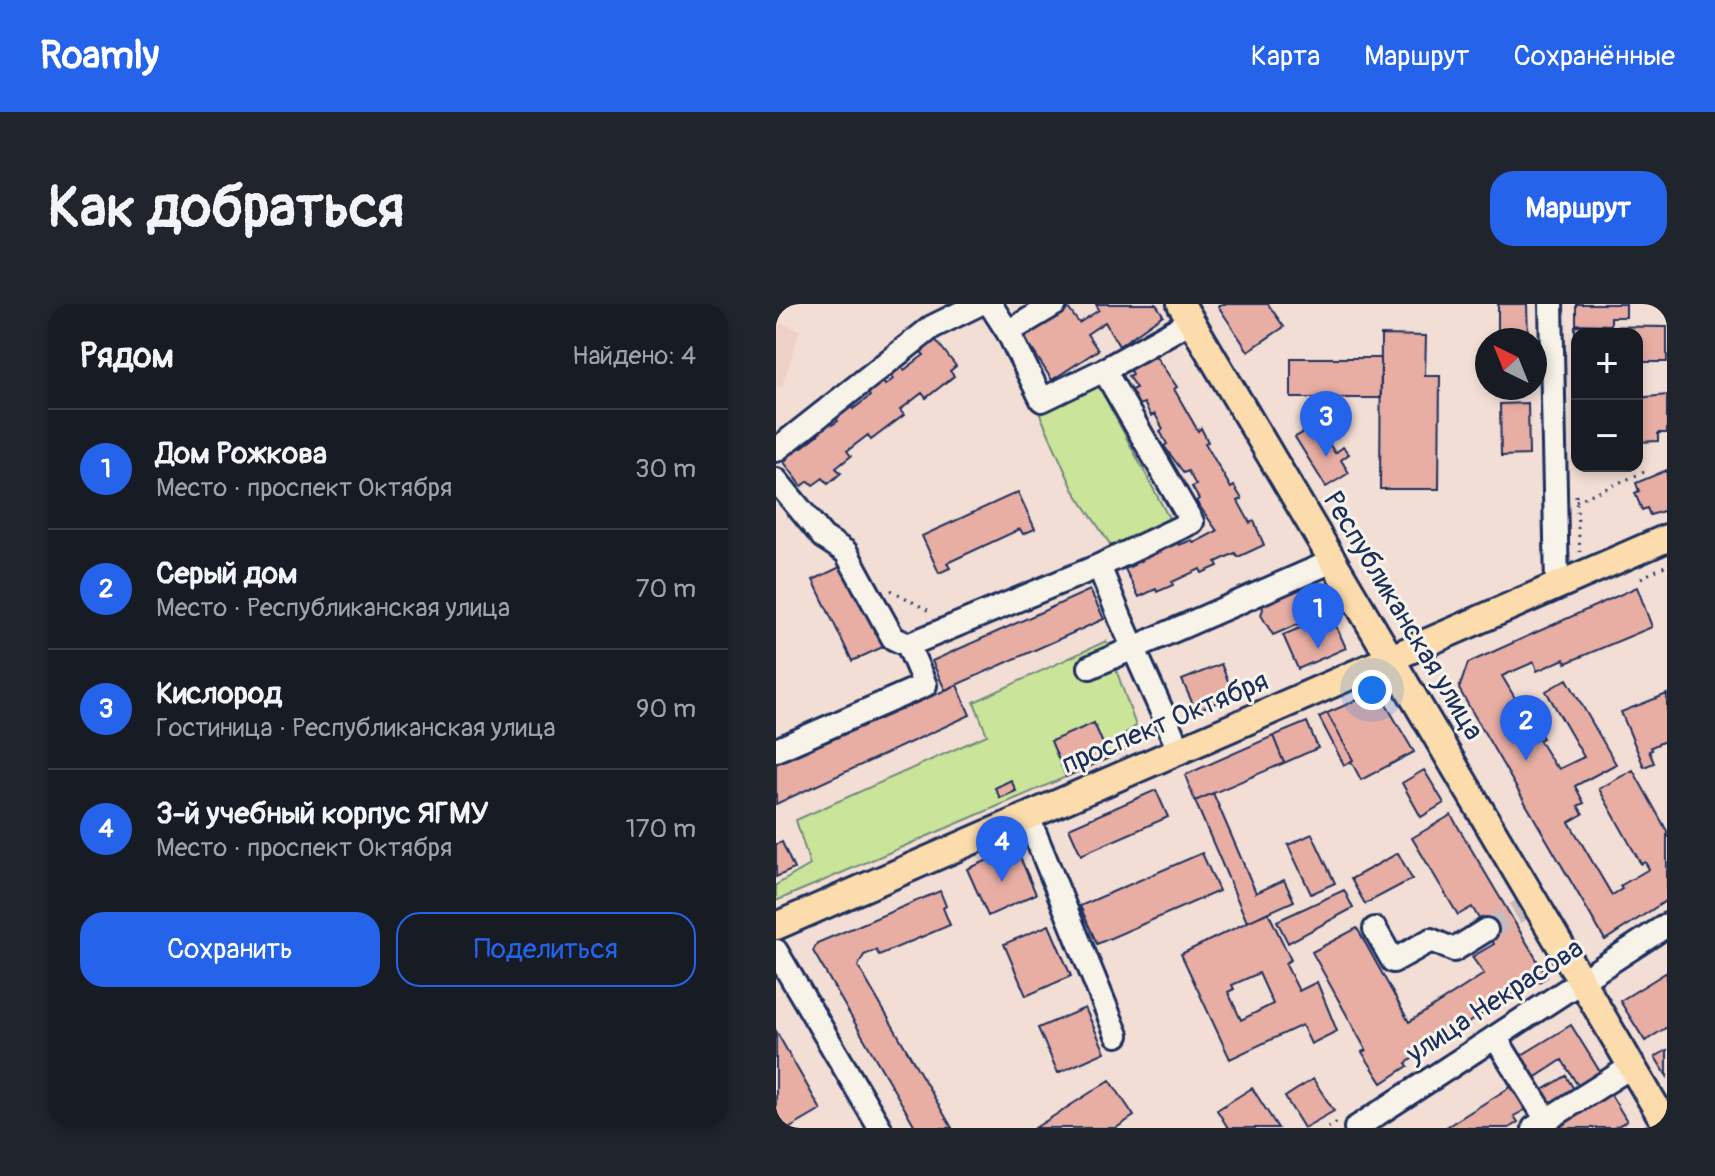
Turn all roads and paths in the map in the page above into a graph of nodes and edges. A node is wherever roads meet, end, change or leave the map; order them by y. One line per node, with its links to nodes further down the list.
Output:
1 (979, 304): 8 (street)
2 (990, 304): 6 (street)
3 (1055, 304): 6 (street)
4 (1551, 304): 17 (street)
5 (1186, 312): 7 (street); 13 (main road, Республиканская улица)
6 (1008, 332): 7 (street)
7 (1104, 370): 15 (street)
8 (776, 450)
9 (1649, 470): 11 (path)
10 (776, 480): 20 (street)
11 (1576, 501)
12 (1667, 538): 17 (main road, проспект Октября)
13 (1333, 561): 21 (street); 22 (main road, Республиканская улица)
14 (1667, 565): 16 (path)
15 (1099, 566): 20 (street); 21 (street)
16 (1641, 578)
17 (1557, 585): 22 (main road, проспект Октября)
18 (890, 590): 19 (path)
19 (944, 608)
20 (908, 645): 24 (street)
21 (1133, 648): 23 (street); 25 (street)
22 (1391, 660): 25 (main road, проспект Октября); 32 (main road, Республиканская улица)
23 (1090, 667)
24 (776, 750)
25 (1180, 752): 26 (main road, проспект Октября)
26 (1028, 817): 28 (main road, проспект Октября); 33 (street)
27 (1667, 925): 32 (street, улица Некрасова)
28 (776, 926)
29 (1375, 929): 30 (street)
30 (1486, 930)
31 (776, 951): 38 (street)
32 (1582, 980): 34 (street, улица Некрасова); 35 (main road, Республиканская улица)
33 (1117, 1035)
34 (1495, 1037): 36 (street); 39 (street, улица Некрасова)
35 (1632, 1066): 36 (street); 37 (main road, Республиканская улица)
36 (1540, 1124)
37 (1667, 1126)
38 (880, 1128)
39 (1356, 1128)

